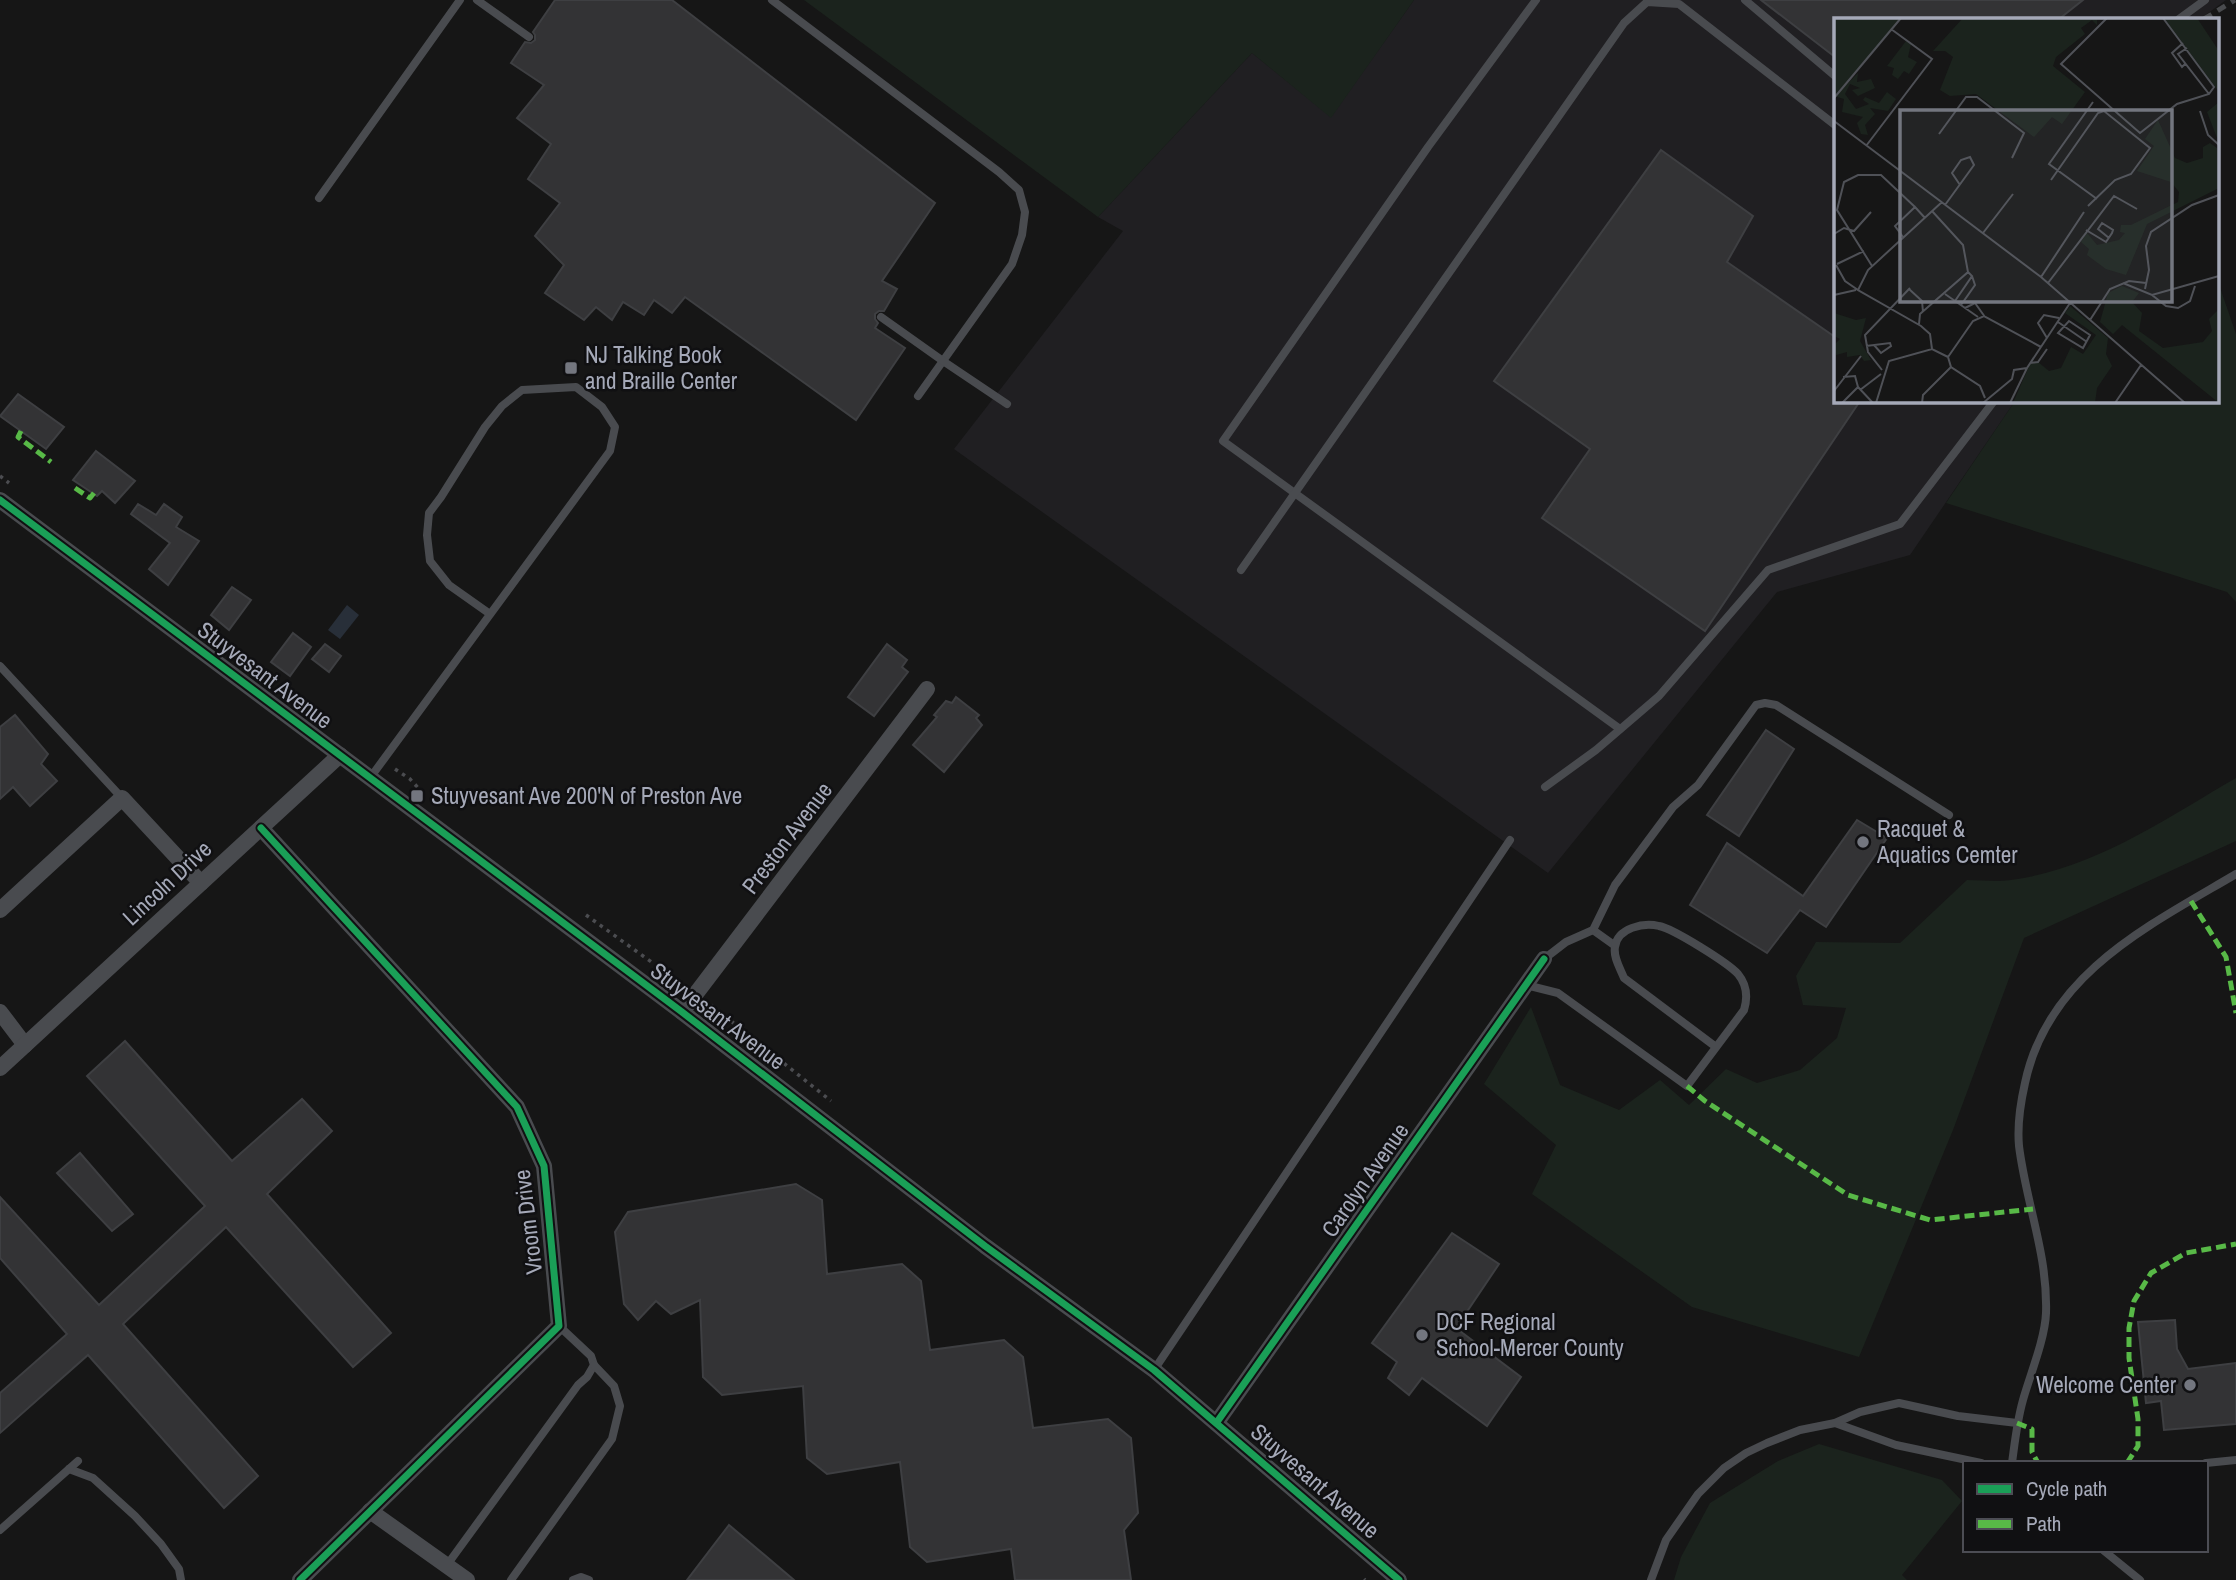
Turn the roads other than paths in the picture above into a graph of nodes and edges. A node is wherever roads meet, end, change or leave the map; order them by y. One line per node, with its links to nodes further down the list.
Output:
1 (460, 0): 11 (lane)
2 (477, 0): 8 (lane)
3 (772, 0): 13 (lane)
4 (1536, 0): 17 (lane)
5 (1745, 0): 9 (lane)
6 (2205, 0): 7 (lane)
7 (2180, 18)
8 (530, 37)
9 (1834, 75)
10 (1834, 124): 17 (lane)
11 (319, 198)
12 (881, 317): 13 (lane)
13 (943, 361): 14 (lane); 16 (lane)
14 (918, 396)
15 (1993, 402): 23 (lane)
16 (1007, 404)
17 (1294, 494): 19 (lane); 23 (lane)
18 (0, 500): 24 (street, Stuyvesant Avenue)
19 (1241, 570)
20 (491, 614): 20 (lane); 25 (lane)
21 (0, 666): 27 (lane)
22 (927, 689): 39 (street, Preston Avenue)
23 (1620, 729): 26 (lane)
24 (340, 755): 25 (street, Stuyvesant Avenue); 29 (street, Lincoln Drive)
25 (370, 778): 39 (street, Stuyvesant Avenue)
26 (1545, 787)
27 (122, 798): 32 (street); 33 (street)
28 (1949, 815): 34 (lane)
29 (261, 828): 32 (street, Lincoln Drive); 43 (street, Vroom Drive)
30 (1510, 840): 45 (lane)
31 (2236, 874): 48 (lane)
32 (201, 883): 40 (street, Lincoln Drive)
33 (0, 910)
34 (1593, 930): 35 (lane); 36 (lane)
35 (1614, 945): 41 (lane); 41 (lane)
36 (1544, 959): 37 (street, Carolyn Avenue)
37 (1526, 985): 41 (lane); 46 (street, Carolyn Avenue)
38 (0, 1012): 40 (street)
39 (682, 1012): 45 (street, Stuyvesant Avenue)
40 (25, 1045): 42 (street, Lincoln Drive)
41 (1716, 1047)
42 (0, 1068)
43 (559, 1326): 44 (lane); 55 (street)
44 (594, 1365): 58 (lane); 62 (lane)
45 (1154, 1370): 46 (street, Stuyvesant Avenue)
46 (1217, 1422): 65 (street, Stuyvesant Avenue)
47 (1835, 1423): 48 (lane); 51 (lane); 66 (lane)
48 (2017, 1423): 52 (lane)
49 (2236, 1460): 53 (lane)
50 (78, 1461): 54 (lane)
51 (1972, 1461)
52 (2012, 1461)
53 (2208, 1463)
54 (69, 1469): 56 (lane); 59 (lane)
55 (370, 1511): 58 (street); 60 (street)
56 (0, 1530)
57 (2105, 1552): 67 (lane)
58 (447, 1565): 61 (street)
59 (181, 1580)
60 (300, 1580)
61 (467, 1580)
62 (511, 1580)
63 (573, 1580): 64 (lane)
64 (589, 1580)
65 (1399, 1580)
66 (1651, 1580)
67 (2140, 1580)

